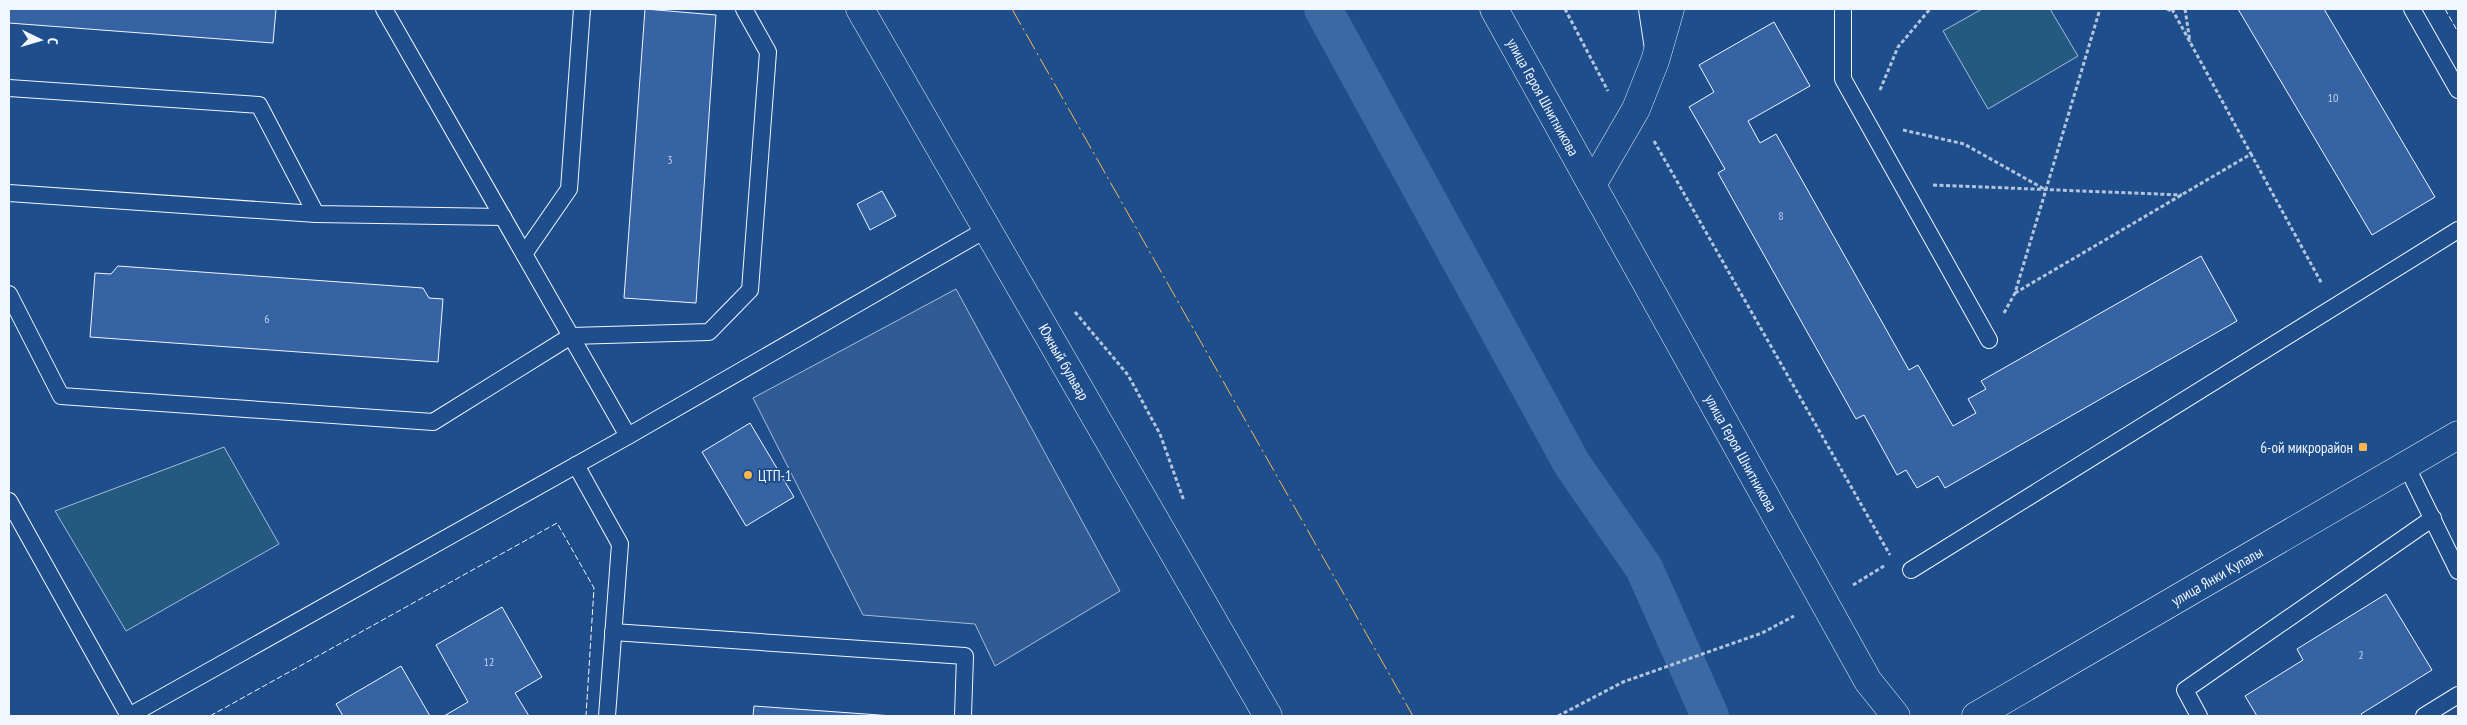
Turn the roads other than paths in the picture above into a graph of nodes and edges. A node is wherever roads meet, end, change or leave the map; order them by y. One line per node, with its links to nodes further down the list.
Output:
1 (384, 9): 17 (lane)
2 (582, 9): 20 (lane)
3 (744, 9): 22 (lane)
4 (860, 9): 18 (street, Южный бульвар)
5 (1494, 9): 14 (street, улица Героя Шнитникова)
6 (1647, 9): 10 (lane)
7 (1670, 9): 10 (street)
8 (1843, 9): 23 (lane)
9 (2412, 9): 11 (lane)
10 (1655, 61): 14 (street)
11 (2453, 67): 13 (lane)
12 (9, 88): 16 (lane)
13 (2458, 90)
14 (1592, 185): 38 (street, улица Героя Шнитникова)
15 (9, 192): 16 (lane)
16 (316, 214): 17 (lane)
17 (503, 217): 20 (lane)
18 (987, 229): 25 (lane); 37 (street, Южный бульвар)
19 (2458, 230): 30 (lane)
20 (524, 254): 22 (lane)
21 (9, 294): 22 (lane)
22 (571, 336): 25 (lane)
23 (1989, 340)
24 (2458, 435): 27 (street, улица Янки Купалы)
25 (628, 436): 26 (lane)
26 (576, 465): 32 (lane); 34 (lane)
27 (2406, 465): 29 (lane); 39 (street, улица Янки Купалы)
28 (9, 501): 34 (lane)
29 (2433, 518): 31 (lane); 40 (lane)
30 (1911, 570)
31 (2458, 570)
32 (613, 632): 35 (lane); 36 (lane)
33 (2458, 696): 41 (lane)
34 (129, 716)
35 (607, 716)
36 (963, 716)
37 (1268, 716)
38 (1896, 716)
39 (1976, 716)
40 (2199, 716)
41 (2424, 716)

